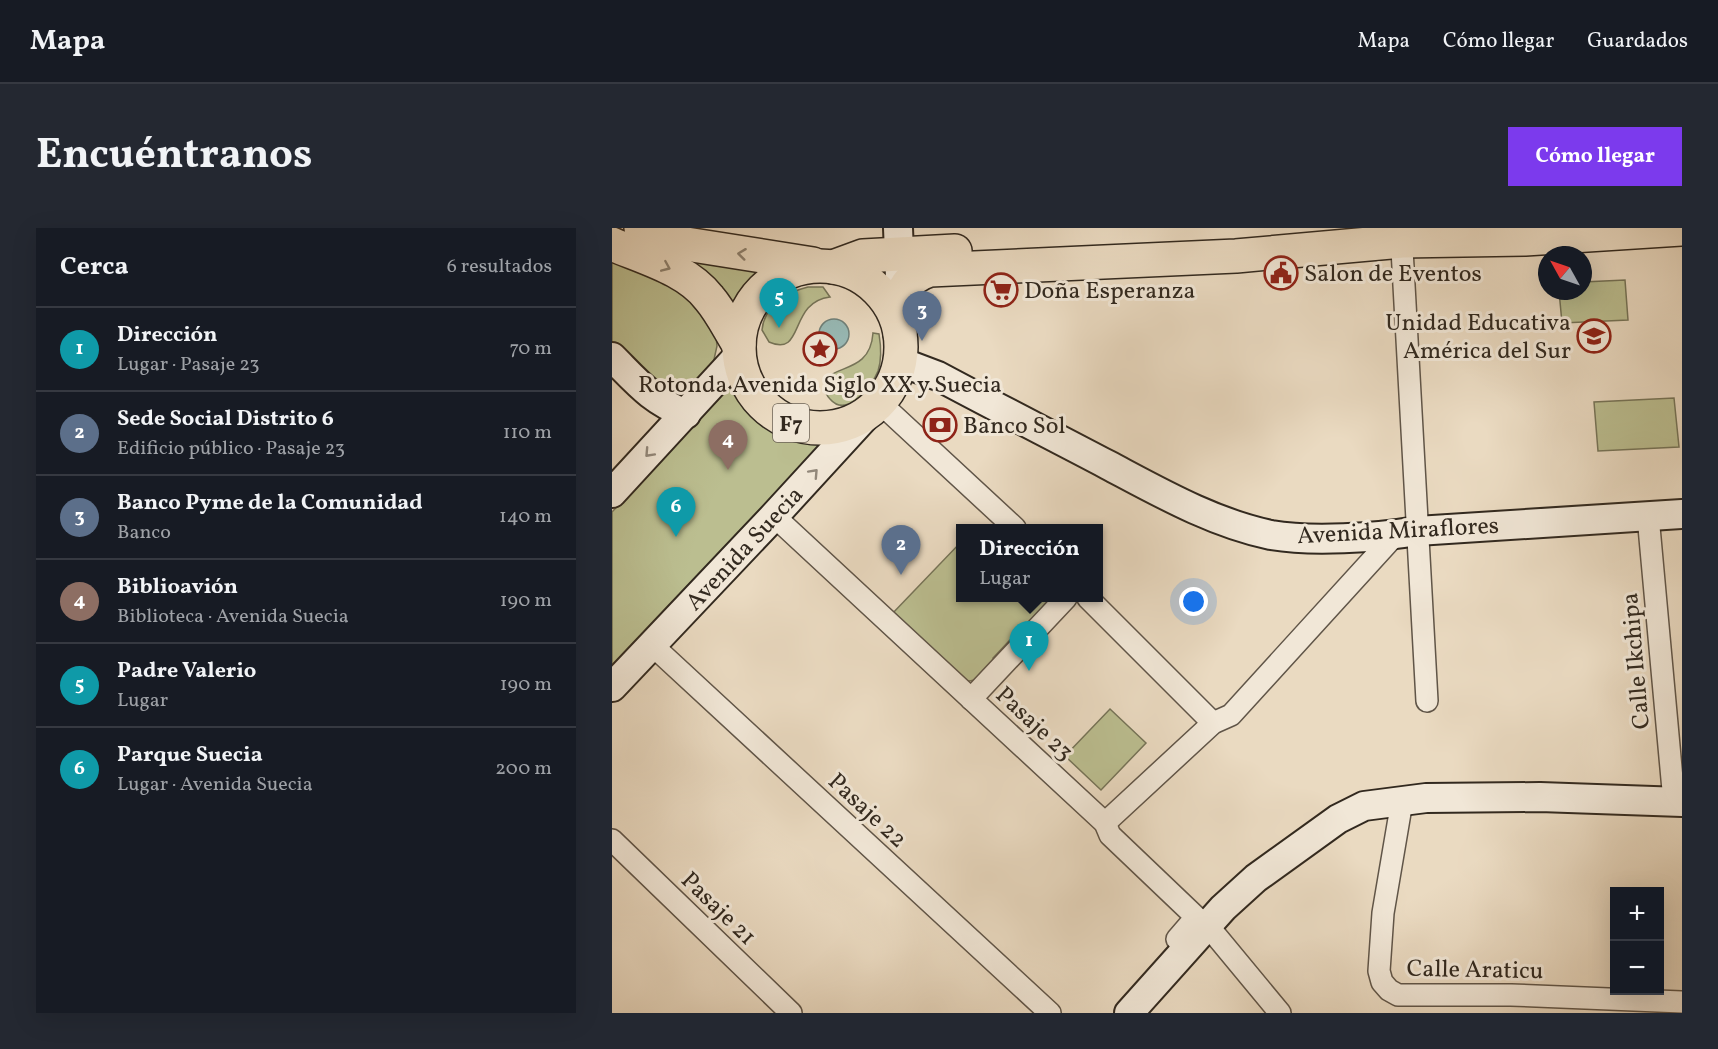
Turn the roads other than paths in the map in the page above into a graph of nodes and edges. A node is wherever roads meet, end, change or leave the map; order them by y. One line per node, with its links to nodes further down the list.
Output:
1 (641, 228): 7 (highway, one-way to 1)
2 (1337, 228): 5 (highway)
3 (1682, 229): 4 (highway)
4 (1401, 234): 8 (highway); 19 (street)
5 (898, 241): 7 (highway); 8 (street)
6 (612, 244): 10 (highway, F7, one-way to 10)
7 (827, 266): 9 (highway); 10 (highway)
8 (901, 300): 9 (highway, F7)
9 (900, 348): 12 (highway, F7); 19 (street, Avenida Miraflores)
10 (739, 350): 12 (highway, F7); 13 (street)
11 (612, 357): 13 (street)
12 (877, 405): 16 (street, Avenida Suecia, one-way to 12); 18 (street)
13 (686, 414): 14 (street, one-way to 14)
14 (612, 493)
15 (1682, 514): 17 (street, Avenida Miraflores)
16 (774, 516): 22 (street, Avenida Suecia); 24 (street, Pasaje 23)
17 (1648, 516): 19 (street, Avenida Miraflores); 28 (street, Calle Ikchipa)
18 (1011, 524)
19 (1406, 533): 25 (street); 26 (street)
20 (1061, 602): 24 (street)
21 (1093, 602): 26 (street)
22 (652, 645): 23 (street, Avenida Suecia); 37 (street, Pasaje 22)
23 (612, 687)
24 (971, 699): 29 (street, Pasaje 23)
25 (1427, 701)
26 (1213, 723): 29 (street)
27 (1402, 801): 28 (street); 31 (street); 35 (street, Calle Araticu)
28 (1678, 802)
29 (1105, 823): 32 (street, Pasaje 23)
30 (612, 840): 36 (street, Pasaje 21)
31 (1208, 926): 32 (street); 39 (street)
32 (1154, 985): 38 (street)
33 (1682, 990): 34 (street)
34 (1682, 1002): 35 (street, Calle Araticu); 40 (street)
35 (1448, 1004)
36 (791, 1013)
37 (1050, 1013)
38 (1129, 1013)
39 (1280, 1013)
40 (1682, 1013)

